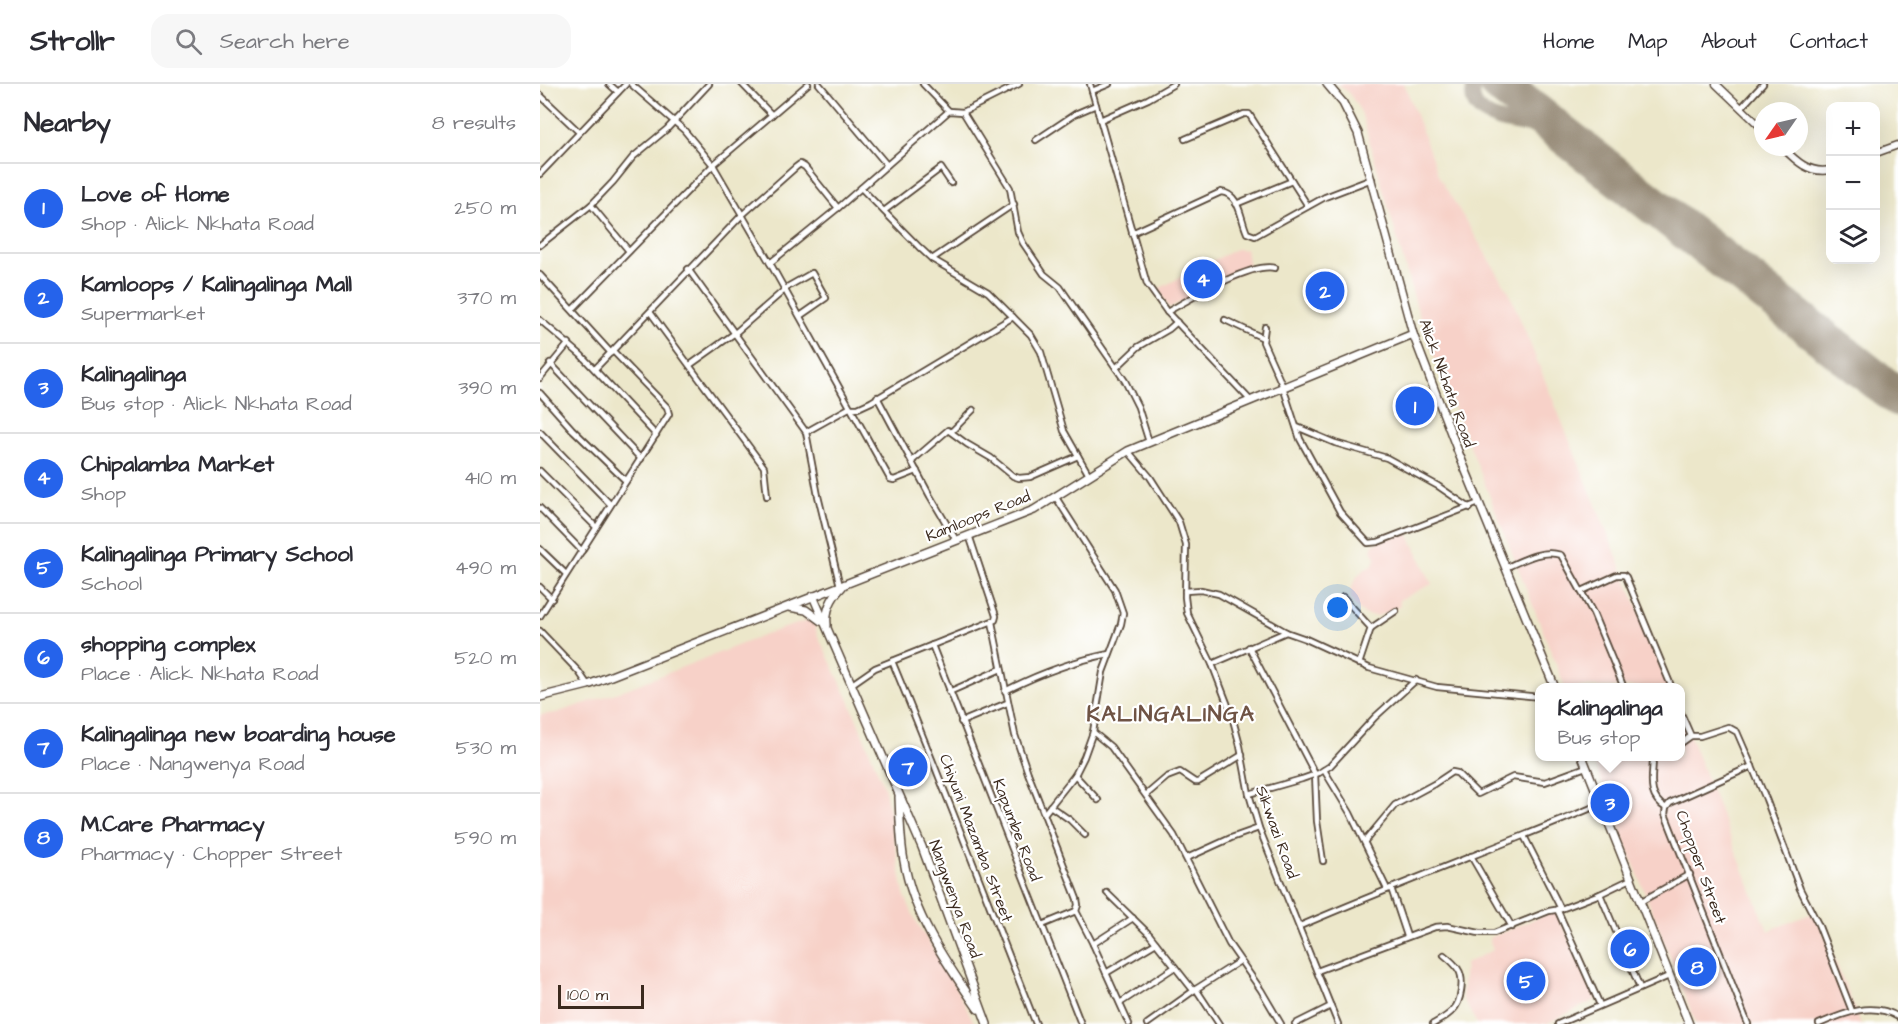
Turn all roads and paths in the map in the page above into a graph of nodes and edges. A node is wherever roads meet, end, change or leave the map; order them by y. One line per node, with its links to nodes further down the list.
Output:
1 (609, 84): 19 (street)
2 (626, 84): 19 (street)
3 (631, 84): 28 (street)
4 (709, 84): 28 (street)
5 (742, 84): 25 (street)
6 (808, 84): 25 (street)
7 (819, 84): 36 (street)
8 (923, 84): 23 (street)
9 (1002, 84): 17 (street)
10 (1019, 84): 17 (street)
11 (1090, 84): 18 (street)
12 (1108, 84): 18 (street)
13 (1174, 84): 26 (street)
14 (1327, 84): 39 (main road, Alick Nkhata Road)
15 (1716, 84): 22 (street)
16 (1763, 84): 22 (street)
17 (1006, 90): 24 (street)
18 (1092, 91): 21 (street)
19 (618, 92): 29 (street)
20 (540, 95): 29 (street)
21 (1096, 105): 26 (street); 31 (street)
22 (1741, 108): 27 (street)
23 (949, 111): 24 (street); 36 (street)
24 (963, 112): 43 (street)
25 (772, 115): 35 (street)
26 (1100, 120): 50 (street)
27 (1754, 120)
28 (674, 121): 35 (street); 45 (street)
29 (579, 132): 38 (street)
30 (1185, 139): 40 (street)
31 (1036, 140)
32 (1898, 145): 33 (street)
33 (1880, 151)
34 (1791, 156): 37 (street)
35 (713, 165): 49 (street); 52 (street)
36 (887, 165): 42 (street)
37 (1826, 170)
38 (540, 174)
39 (1372, 179): 46 (street); 69 (main road, Alick Nkhata Road)
40 (1292, 181): 44 (street); 46 (street)
41 (951, 183): 48 (street)
42 (861, 188): 47 (street); 48 (street)
43 (1014, 204): 53 (street); 75 (street)
44 (1236, 204): 46 (street); 50 (street)
45 (591, 205): 51 (street); 52 (street)
46 (1308, 206)
47 (838, 208): 49 (street); 54 (street)
48 (884, 211): 53 (street)
49 (741, 216): 54 (street); 56 (street)
50 (1132, 233): 61 (street)
51 (540, 245)
52 (629, 251): 59 (street)
53 (932, 259): 63 (street)
54 (770, 263): 58 (street)
55 (1275, 268): 61 (street)
56 (688, 269): 60 (street); 68 (street)
57 (540, 275): 59 (street)
58 (785, 290): 62 (street); 62 (street); 68 (street)
59 (573, 309): 72 (street)
60 (650, 312): 72 (street); 74 (street)
61 (1167, 312): 66 (street)
62 (800, 316): 82 (street)
63 (1012, 317): 80 (street); 91 (street)
64 (540, 320): 71 (street)
65 (1225, 320): 70 (street)
66 (1176, 322): 75 (street); 81 (street)
67 (1265, 327): 70 (street)
68 (735, 333): 74 (street); 87 (street)
69 (1413, 334): 78 (main road, Kamloops Road); 100 (main road, Alick Nkhata Road)
70 (1263, 338): 78 (street)
71 (568, 343): 73 (street); 76 (street)
72 (612, 352): 76 (street); 88 (street)
73 (550, 363): 77 (street); 92 (street)
74 (690, 365): 98 (street)
75 (1116, 368): 89 (street)
76 (594, 369): 88 (street)
77 (540, 378)
78 (1283, 387): 81 (main road, Kamloops Road); 84 (street)
79 (540, 393): 97 (street)
80 (877, 397): 82 (street); 93 (street)
81 (1251, 401): 89 (main road, Kamloops Road)
82 (849, 408): 87 (street); 95 (street)
83 (973, 411): 85 (street)
84 (1296, 427): 103 (street); 103 (street)
85 (951, 430): 91 (street); 93 (street)
86 (540, 432): 101 (street)
87 (806, 432): 112 (street)
88 (656, 435): 92 (street)
89 (1149, 442): 90 (main road, Kamloops Road)
90 (1128, 451): 96 (main road, Kamloops Road); 114 (street, Sikwazi Road)
91 (1078, 456): 96 (street)
92 (640, 459): 97 (street)
93 (912, 461): 95 (street)
94 (540, 471): 104 (street)
95 (917, 471): 106 (street)
96 (1089, 475): 99 (main road, Kamloops Road)
97 (626, 481): 101 (street)
98 (767, 496)
99 (1055, 496): 105 (main road, Kamloops Road); 129 (street)
100 (1479, 503): 103 (street); 109 (main road, Alick Nkhata Road)
101 (610, 504): 104 (street)
102 (540, 508): 108 (street)
103 (1470, 508)
104 (596, 527): 108 (street)
105 (969, 535): 106 (main road, Kamloops Road); 122 (street)
106 (957, 540): 111 (main road, Kamloops Road)
107 (540, 549): 110 (street)
108 (582, 550): 110 (street)
109 (1505, 568): 115 (street); 135 (main road, Alick Nkhata Road)
110 (566, 574): 118 (street)
111 (853, 581): 112 (main road, Kamloops Road); 124 (main road)
112 (840, 586): 116 (main road, Kamloops Road)
113 (540, 587): 118 (street)
114 (1185, 591): 126 (street); 131 (street, Sikwazi Road)
115 (1582, 591): 136 (street); 137 (street)
116 (813, 596): 119 (main road, Kamloops Road); 124 (main road, Nangwenya Road)
117 (1343, 597): 123 (street)
118 (552, 599): 121 (street)
119 (786, 607): 124 (main road); 139 (main road, Kamloops Road)
120 (1396, 611): 123 (street)
121 (540, 616)
122 (992, 622): 127 (street); 133 (street)
123 (1371, 628): 132 (street)
124 (828, 630): 138 (main road, Nangwenya Road)
125 (540, 631): 139 (street)
126 (1286, 632): 128 (street); 132 (street)
127 (932, 645): 130 (street); 141 (street, Kapumbe Road)
128 (1250, 647): 131 (street); 156 (street)
129 (1109, 654): 140 (street); 147 (street)
130 (892, 661): 138 (street); 202 (street, Chiyuni Mazamba Street)
131 (1212, 664): 150 (street, Sikwazi Road)
132 (1359, 664): 134 (street)
133 (1001, 669): 140 (street); 141 (street)
134 (1416, 680): 142 (street); 155 (street)
135 (1554, 683)
136 (1622, 683)
137 (1669, 683)
138 (852, 684): 158 (main road, Nangwenya Road)
139 (588, 685): 143 (main road, Kamloops Road)
140 (1005, 691): 144 (street)
141 (949, 692): 145 (street, Kapumbe Road)
142 (1535, 697)
143 (540, 698)
144 (1007, 703): 145 (street); 165 (street)
145 (961, 722): 182 (street, Kapumbe Road)
146 (1685, 722): 148 (street)
147 (1093, 732): 157 (street); 160 (street)
148 (1691, 736): 149 (street); 153 (street)
149 (1685, 740)
150 (1242, 755): 159 (street, Sikwazi Road); 160 (street)
151 (1584, 761): 154 (main road)
152 (1654, 761): 164 (street)
153 (1752, 766): 164 (street, Chopper Street); 199 (street)
154 (1586, 767): 162 (main road); 169 (street)
155 (1324, 770): 156 (street); 169 (street)
156 (1315, 774): 159 (street); 172 (street)
157 (1075, 776): 161 (street); 163 (street)
158 (898, 790): 201 (main road, Nangwenya Road); 201 (main road, Nangwenya Road)
159 (1249, 794): 166 (street, Sikwazi Road)
160 (1146, 795): 171 (street)
161 (1098, 800)
162 (1601, 804): 168 (street); 174 (main road)
163 (1050, 806): 165 (street); 167 (street)
164 (1666, 808): 173 (street, Chopper Street)
165 (1044, 814): 180 (street)
166 (1259, 828): 171 (street); 183 (street, Sikwazi Road)
167 (1085, 835)
168 (1524, 836): 170 (street); 179 (street)
169 (1365, 840): 175 (street)
170 (1471, 856): 175 (street); 184 (street)
171 (1187, 858): 189 (street)
172 (1323, 861)
173 (1689, 874): 178 (street); 213 (street, Chopper Street)
174 (1631, 879): 177 (street); 178 (main road)
175 (1389, 888): 183 (street); 185 (street)
176 (1107, 893): 181 (street)
177 (1600, 894): 179 (street); 194 (street)
178 (1640, 902): 193 (main road)
179 (1559, 909): 184 (street); 197 (street)
180 (1076, 911): 182 (street); 186 (street)
181 (1133, 918): 186 (street); 187 (street)
182 (1042, 925): 203 (street, Kapumbe Road)
183 (1299, 926): 191 (street, Sikwazi Road)
184 (1512, 927): 185 (street)
185 (1407, 936): 191 (street)
186 (1093, 944): 192 (street)
187 (1156, 944): 190 (street); 192 (street)
188 (1444, 955): 210 (street)
189 (1240, 961): 195 (street); 207 (street)
190 (1175, 967): 195 (street); 196 (street)
191 (1317, 971): 198 (street, Sikwazi Road)
192 (1106, 973): 196 (street)
193 (1669, 976): 194 (street); 212 (main road)
194 (1640, 988): 197 (street)
195 (1195, 990): 205 (street); 206 (street)
196 (1120, 1002): 204 (street)
197 (1600, 1005): 211 (street)
198 (1331, 1006): 208 (street); 209 (street, Sikwazi Road)
199 (1852, 1011): 200 (street); 214 (street)
200 (1898, 1017)
201 (986, 1021)
202 (1036, 1024)
203 (1081, 1024)
204 (1129, 1024)
205 (1147, 1024)
206 (1219, 1024)
207 (1281, 1024)
208 (1295, 1024)
209 (1338, 1024)
210 (1433, 1024)
211 (1558, 1024)
212 (1689, 1024)
213 (1748, 1024)
214 (1819, 1024)

